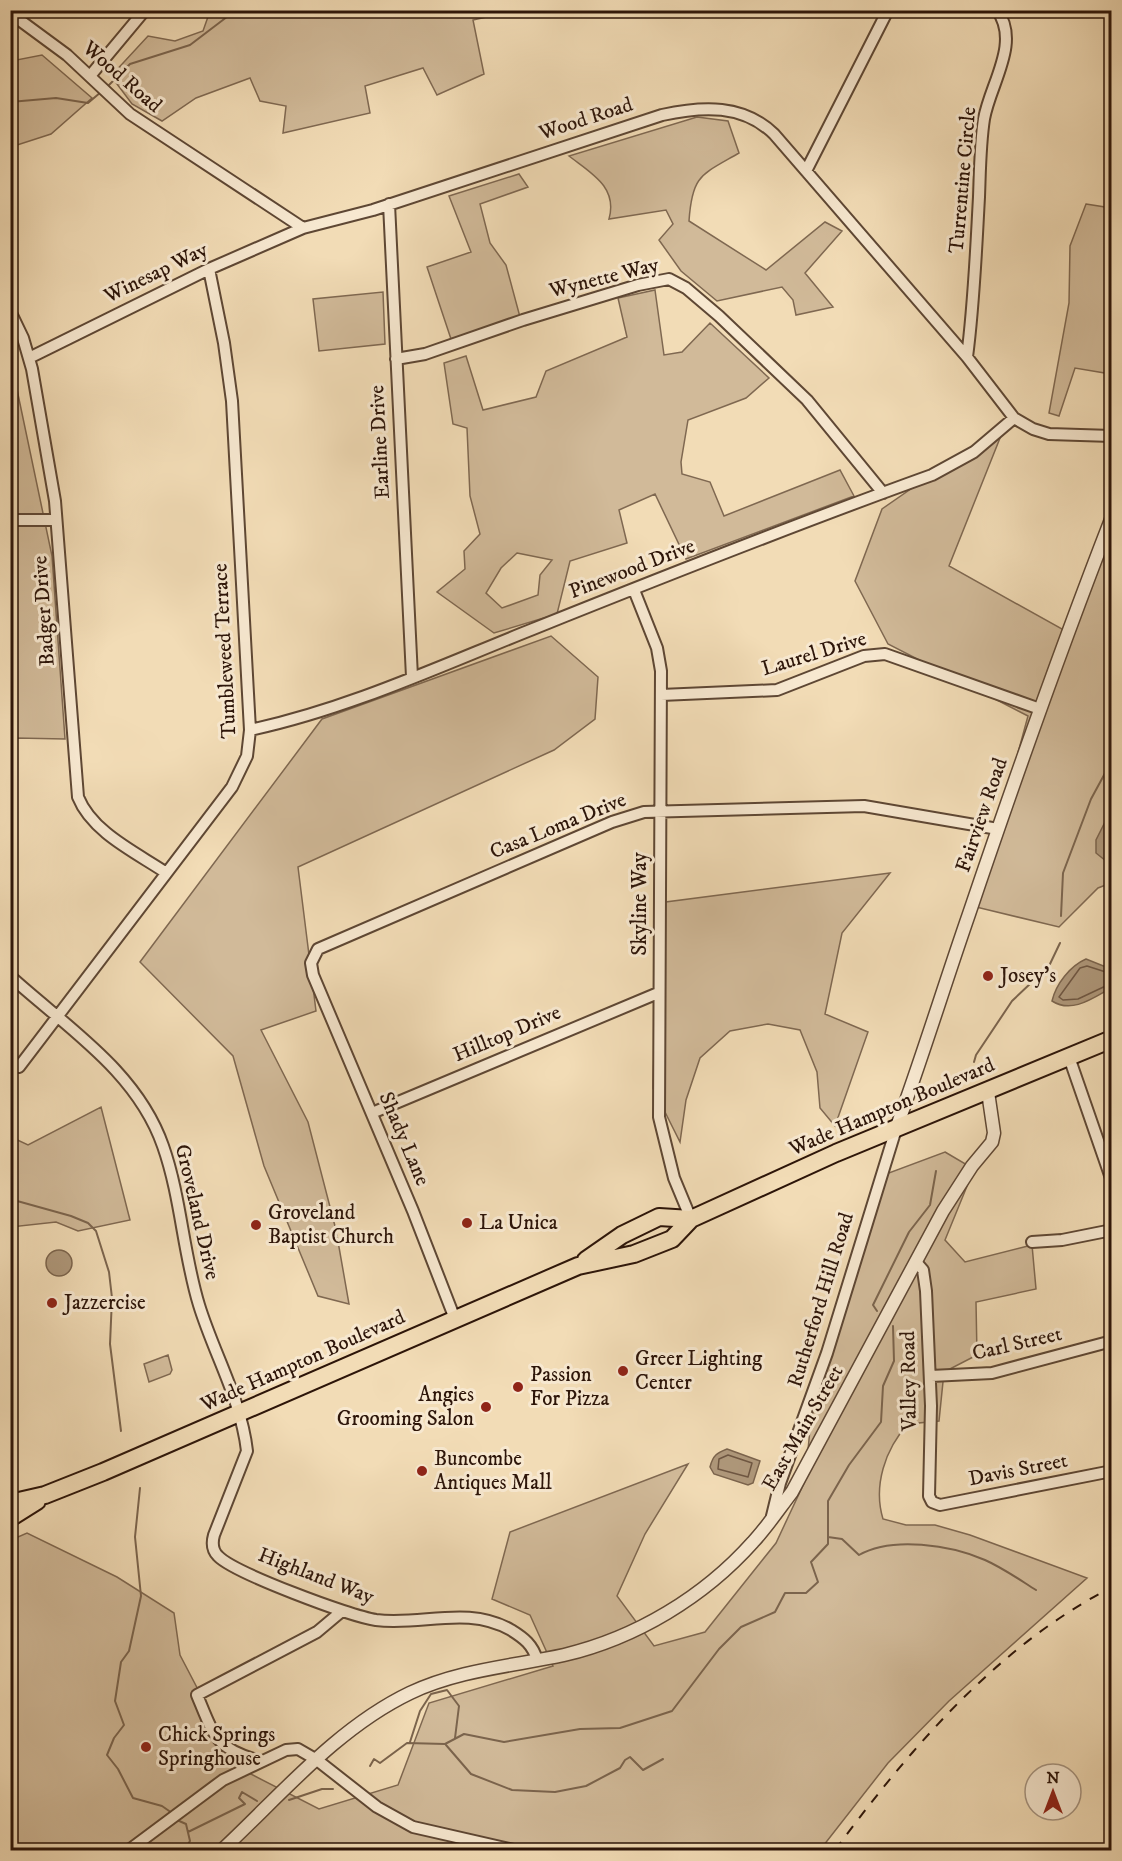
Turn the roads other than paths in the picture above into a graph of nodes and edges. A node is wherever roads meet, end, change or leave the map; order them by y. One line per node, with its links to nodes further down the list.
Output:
1 (145, 10): 5 (street)
2 (888, 10): 6 (street)
3 (997, 10): 11 (street, Turrentine Circle)
4 (10, 13): 5 (street, Wood Road)
5 (90, 76): 8 (street, Wood Road)
6 (806, 171): 7 (street, Wood Road); 11 (street, Wood Road)
7 (389, 204): 8 (street, Wood Road); 13 (street, Earline Drive)
8 (303, 228): 9 (street, Winesap Way)
9 (209, 268): 12 (street, Winesap Way); 24 (street, Tumbleweed Terrace)
10 (10, 311): 12 (street, Badger Drive)
11 (967, 357): 14 (street, Wood Road)
12 (29, 358): 19 (street, Badger Drive)
13 (396, 359): 16 (street, Wynette Way); 21 (street, Earline Drive)
14 (1014, 418): 15 (street, Wood Road); 16 (street, Pinewood Drive)
15 (1112, 436)
16 (883, 493): 20 (street, Pinewood Drive)
17 (1112, 517): 23 (street, Fairview Road)
18 (10, 520): 19 (street)
19 (56, 520): 27 (street, Badger Drive)
20 (634, 590): 21 (street, Pinewood Drive); 22 (street, Skyline Way)
21 (412, 678): 24 (street, Pinewood Drive)
22 (661, 695): 23 (street, Laurel Drive); 25 (street, Skyline Way)
23 (1040, 709): 26 (street, Fairview Road)
24 (250, 730): 27 (street, Tumbleweed Terrace)
25 (660, 812): 26 (street, Casa Loma Drive); 28 (street, Casa Loma Drive); 30 (street, Skyline Way)
26 (998, 829): 37 (street, Fairview Road)
27 (165, 872): 31 (street, Tumbleweed Terrace)
28 (313, 975): 36 (street, Shady Lane)
29 (10, 976): 31 (street, Groveland Drive)
30 (658, 993): 36 (street, Hilltop Drive); 39 (street, Skyline Way)
31 (57, 1017): 34 (street, Tumbleweed Terrace); 47 (street, Groveland Drive)
32 (1112, 1039): 33 (main road, Wade Hampton Boulevard)
33 (1070, 1057): 35 (main road, Wade Hampton Boulevard); 38 (street)
34 (19, 1067)
35 (988, 1092): 37 (main road, Wade Hampton Boulevard); 42 (street, East Main Street)
36 (372, 1113): 44 (street, Shady Lane)
37 (896, 1129): 39 (main road, Wade Hampton Boulevard); 52 (street, Rutherford Hill Road)
38 (1112, 1181)
39 (690, 1219): 43 (main road, Wade Hampton Boulevard); 43 (main road, Wade Hampton Boulevard)
40 (1112, 1230): 41 (street)
41 (1032, 1242)
42 (916, 1262): 46 (street, Valley Road); 52 (street, East Main Street)
43 (578, 1266): 44 (main road, Wade Hampton Boulevard)
44 (454, 1319): 47 (main road, Wade Hampton Boulevard)
45 (1112, 1341): 46 (street, Carl Street)
46 (930, 1376): 50 (street, Valley Road)
47 (239, 1413): 49 (main road, Wade Hampton Boulevard); 54 (street, Highland Way)
48 (1112, 1472): 50 (street, Davis Street)
49 (45, 1495): 51 (main road, Wade Hampton Boulevard); 53 (main road, Wade Hampton Boulevard)
50 (932, 1502)
51 (10, 1503)
52 (772, 1516): 55 (street, East Main Street)
53 (10, 1518)
54 (342, 1611): 55 (street, Highland Way); 57 (street)
55 (537, 1660): 56 (street, East Main Street)
56 (317, 1760): 57 (street); 59 (street, East Main Street); 60 (street)
57 (261, 1761): 58 (street)
58 (129, 1851)
59 (222, 1851)
60 (514, 1851)

